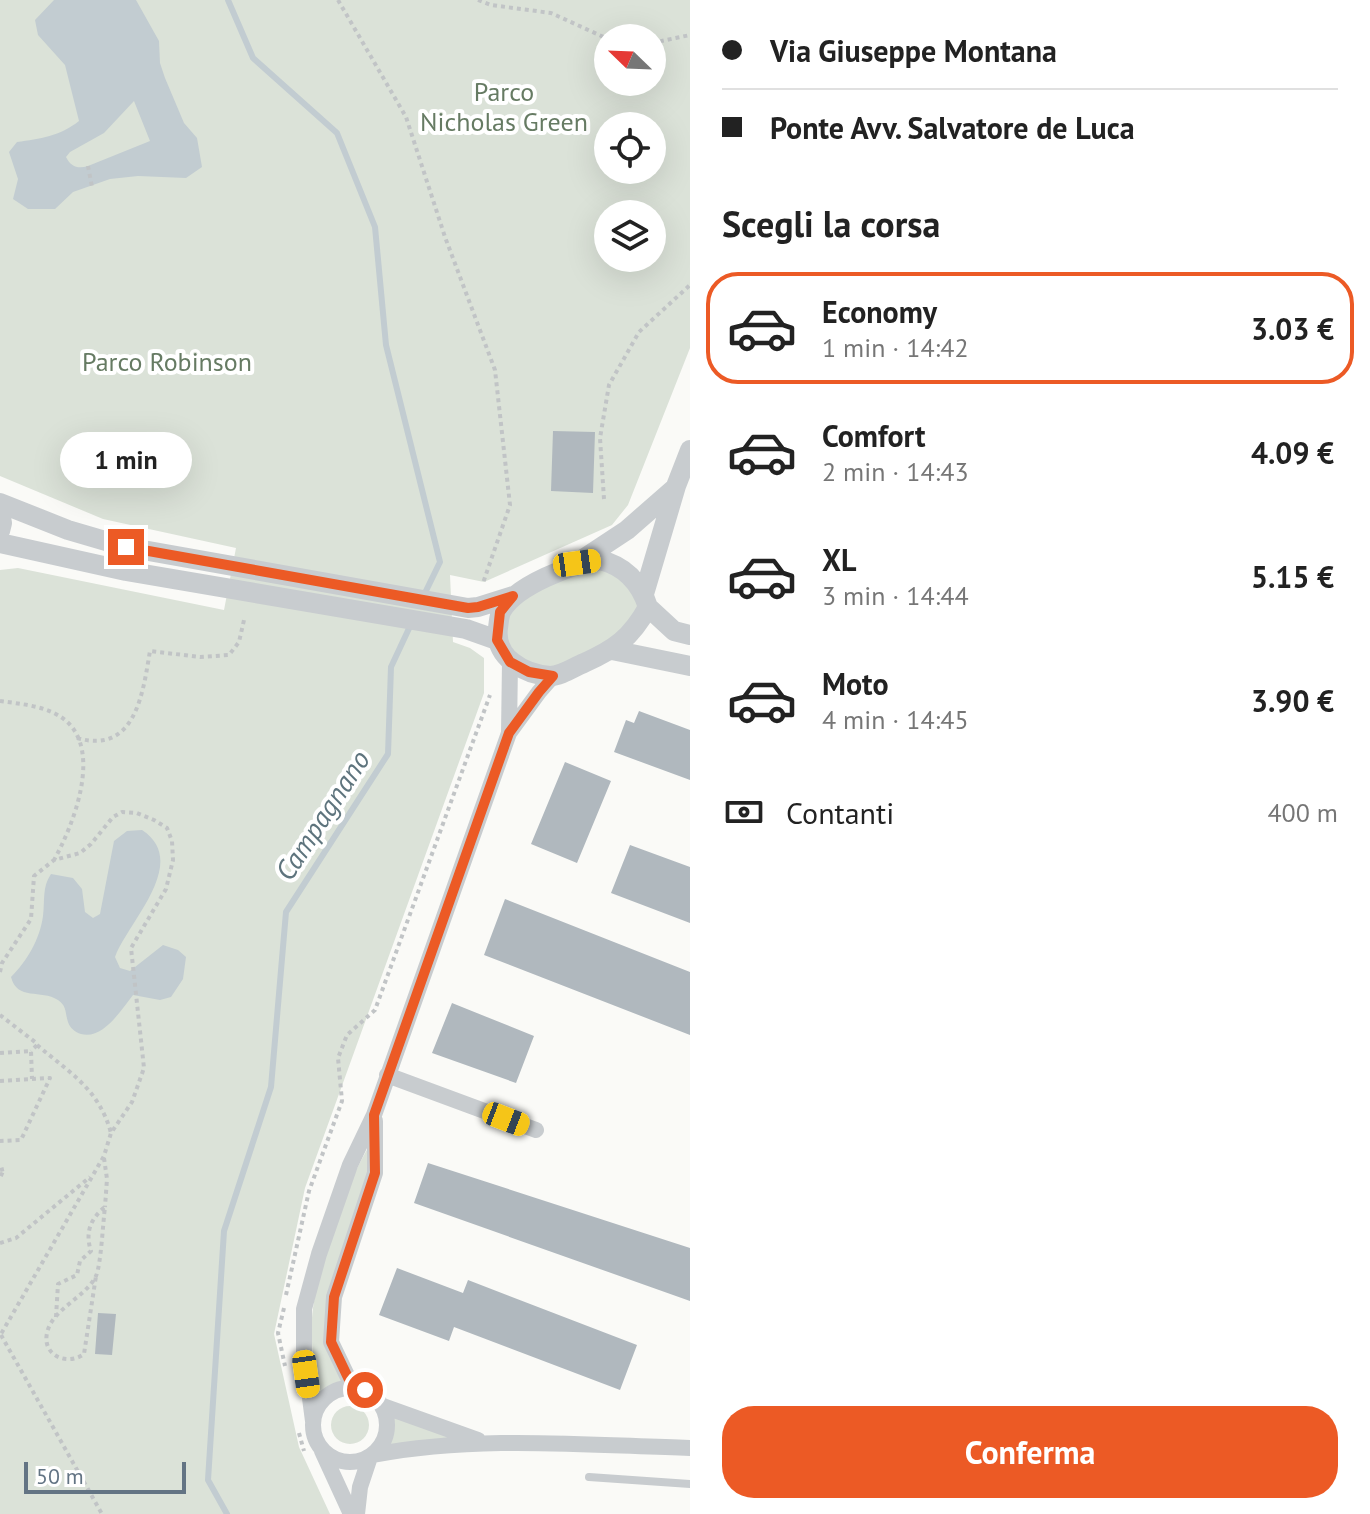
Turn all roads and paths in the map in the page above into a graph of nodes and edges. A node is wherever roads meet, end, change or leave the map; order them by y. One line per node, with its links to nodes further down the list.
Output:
1 (338, 0): 20 (path)
2 (478, 0): 4 (path)
3 (690, 28): 5 (path)
4 (594, 33)
5 (689, 35): 6 (path)
6 (666, 40)
7 (88, 166): 8 (path)
8 (92, 187)
9 (690, 285): 12 (path)
10 (690, 450): 11 (street)
11 (676, 486): 17 (street); 19 (street)
12 (604, 499)
13 (0, 503): 20 (street)
14 (0, 512): 15 (street)
15 (0, 531)
16 (0, 543): 23 (street)
17 (577, 563): 18 (street); 19 (street)
18 (513, 596): 20 (street); 23 (street)
19 (646, 600): 22 (street); 24 (street)
20 (473, 608)
21 (244, 620): 31 (path)
22 (690, 635)
23 (497, 640): 25 (street)
24 (612, 650): 26 (street); 27 (street)
25 (510, 662): 27 (street); 30 (street)
26 (690, 666)
27 (553, 676): 30 (street)
28 (491, 691): 54 (path)
29 (0, 701): 31 (path)
30 (509, 733): 38 (street)
31 (77, 738): 32 (path)
32 (54, 860): 33 (path); 43 (path)
33 (0, 972)
34 (0, 1015): 35 (path)
35 (37, 1045): 36 (path); 43 (path)
36 (31, 1051): 37 (path); 39 (path)
37 (0, 1053)
38 (387, 1075): 41 (street); 42 (street)
39 (32, 1079): 40 (path); 44 (path)
40 (0, 1081)
41 (374, 1115): 55 (street); 57 (street)
42 (536, 1130)
43 (111, 1133): 45 (path)
44 (0, 1141)
45 (104, 1156): 47 (path); 49 (path)
46 (0, 1170): 48 (path)
47 (93, 1175): 50 (path); 53 (path)
48 (0, 1178)
49 (105, 1207): 51 (path); 52 (path)
50 (0, 1243)
51 (96, 1276): 52 (path); 52 (path)
52 (56, 1317)
53 (0, 1333): 65 (path)
54 (287, 1376)
55 (353, 1388): 56 (street); 57 (street)
56 (383, 1406): 59 (street); 62 (street)
57 (313, 1421): 61 (street)
58 (299, 1432): 61 (path)
59 (487, 1443): 60 (street); 62 (street)
60 (690, 1448)
61 (314, 1453): 62 (street); 66 (street)
62 (371, 1456): 67 (street)
63 (589, 1477): 64 (lane)
64 (690, 1484)
65 (102, 1514)
66 (351, 1514)
67 (357, 1514)

